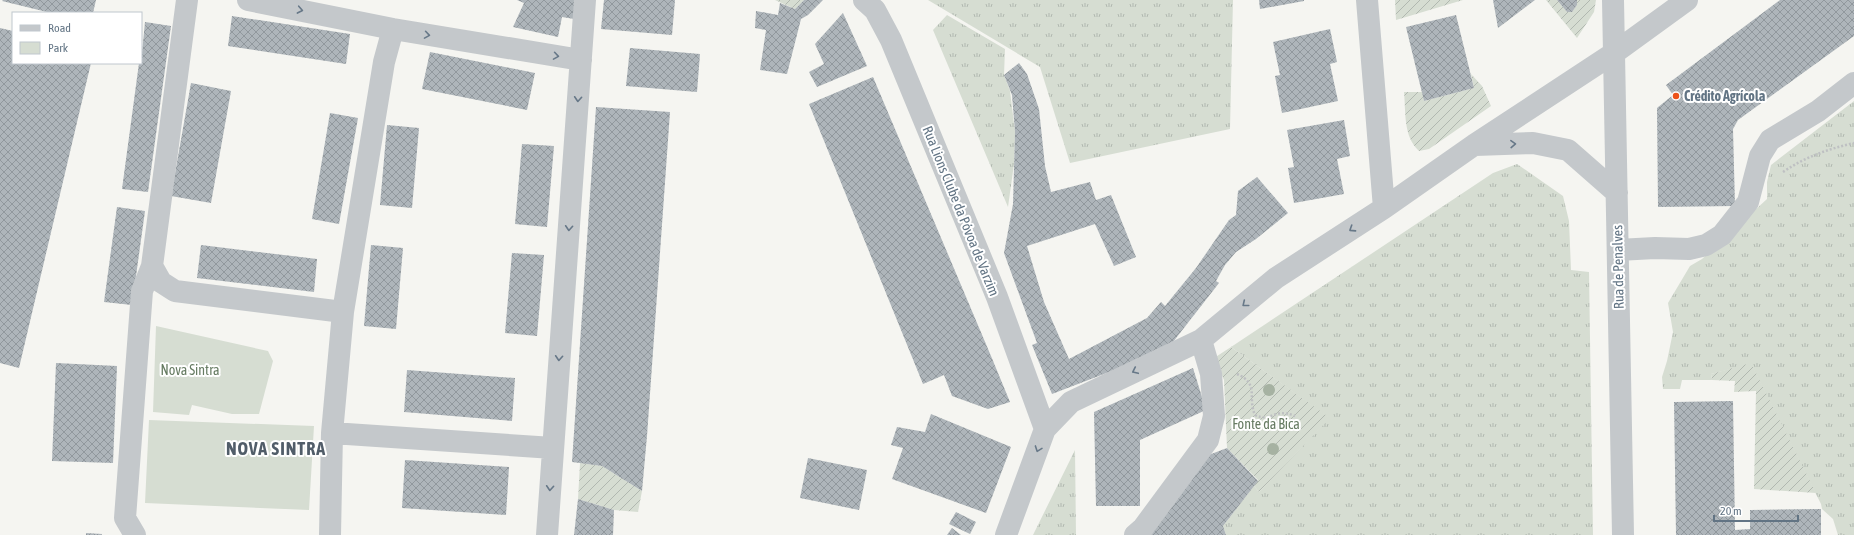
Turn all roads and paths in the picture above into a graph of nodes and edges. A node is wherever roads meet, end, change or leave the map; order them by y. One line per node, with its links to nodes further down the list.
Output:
1 (187, 0): 18 (street)
2 (248, 0): 8 (street, one-way to 8)
3 (585, 0): 10 (street)
4 (864, 0): 23 (street, Rua Lions Clube da Póvoa de Varzim)
5 (1367, 0): 16 (street)
6 (1613, 0): 9 (street, Rua de Penalves)
7 (1687, 0): 9 (street)
8 (393, 29): 10 (street, one-way to 10); 19 (street)
9 (1614, 53): 13 (street); 15 (street, Rua de Penalves)
10 (581, 60): 25 (street, one-way to 25)
11 (1854, 83): 17 (street)
12 (1854, 142): 14 (path)
13 (1474, 145): 15 (street, one-way to 15); 16 (street)
14 (1780, 174)
15 (1617, 193): 17 (street, Rua de Penalves)
16 (1384, 208): 20 (street, one-way to 20)
17 (1618, 250): 31 (street, Rua de Penalves)
18 (152, 266): 19 (street); 26 (street)
19 (343, 312): 24 (street)
20 (1201, 340): 21 (street); 23 (street, one-way to 23)
21 (1211, 374): 22 (path); 30 (street)
22 (1295, 416)
23 (1045, 429): 29 (street, one-way to 29)
24 (332, 433): 25 (street); 27 (street)
25 (553, 448): 28 (street, one-way to 28)
26 (135, 535)
27 (330, 535)
28 (547, 535)
29 (1006, 535)
30 (1134, 535)
31 (1623, 535)

